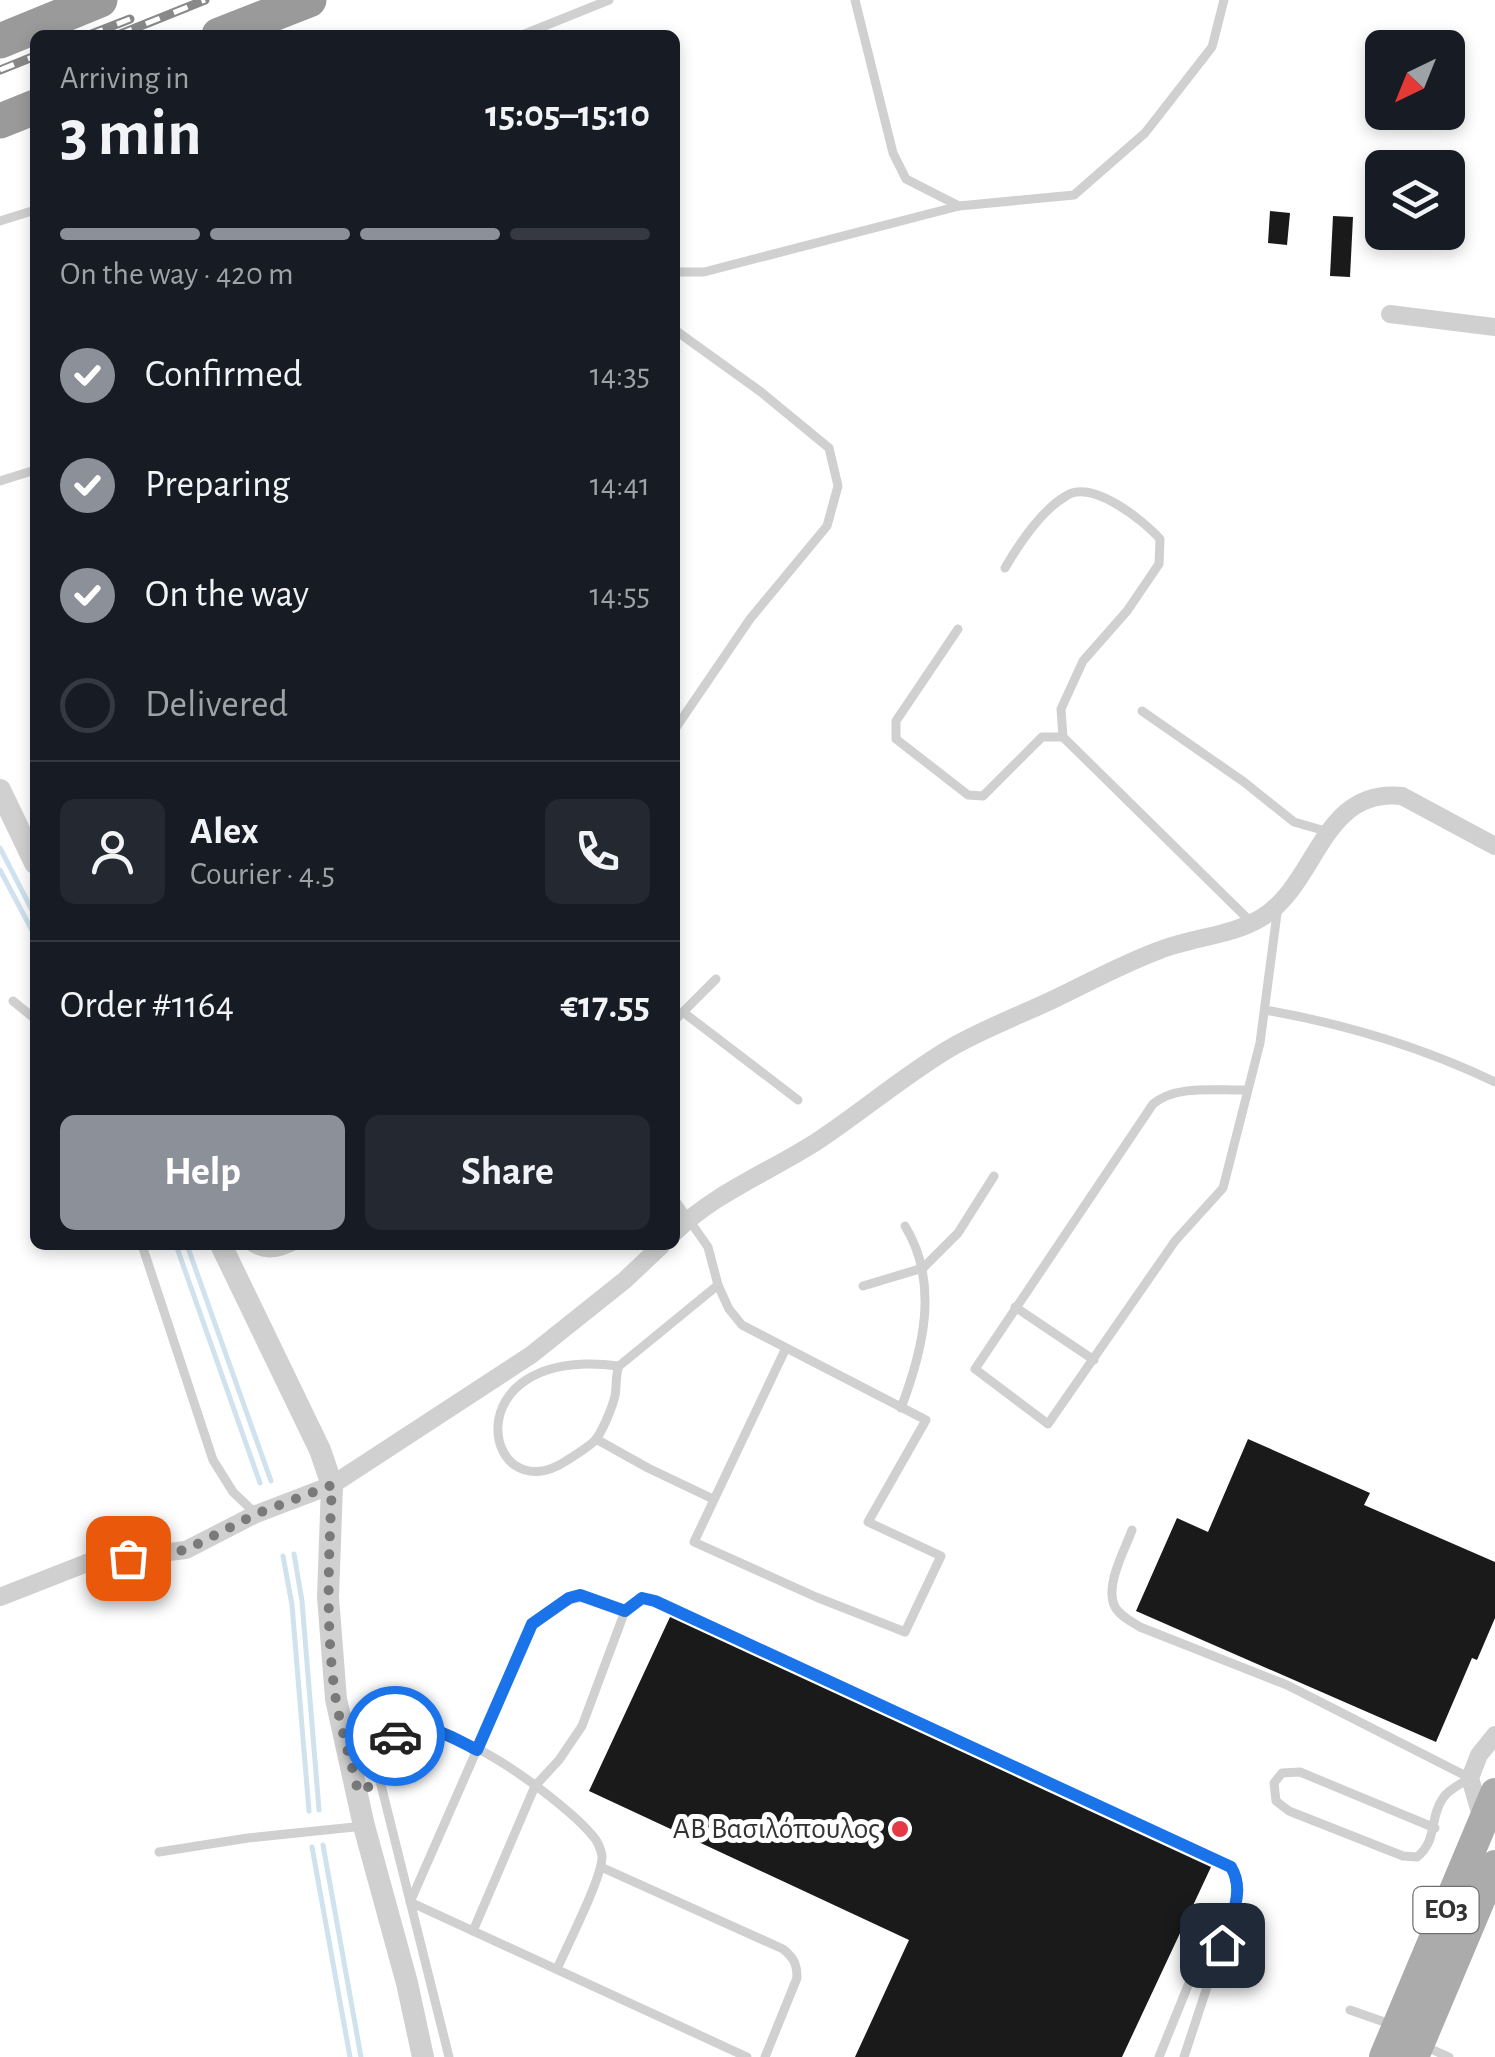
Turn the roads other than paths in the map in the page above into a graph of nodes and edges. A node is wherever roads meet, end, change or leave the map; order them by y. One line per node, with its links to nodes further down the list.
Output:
1 (100, 0): 8 (highway)
2 (309, 0): 6 (highway)
3 (609, 0): 7 (lane)
4 (855, 0): 11 (lane)
5 (1224, 0): 11 (lane)
6 (232, 30)
7 (535, 30)
8 (0, 41)
9 (30, 109): 10 (highway)
10 (0, 121)
11 (959, 206): 14 (lane)
12 (30, 211): 13 (lane)
13 (0, 222)
14 (680, 272)
15 (1390, 314): 16 (street)
16 (1495, 327)
17 (680, 334): 23 (lane)
18 (30, 472): 19 (lane)
19 (0, 481)
20 (1005, 568): 24 (lane)
21 (958, 629): 24 (lane)
22 (1142, 711): 26 (lane)
23 (680, 722)
24 (1063, 736): 30 (lane)
25 (0, 790): 28 (street)
26 (1330, 832): 27 (street); 29 (street)
27 (1495, 846)
28 (30, 853)
29 (1278, 903): 30 (street); 33 (lane)
30 (1251, 922): 41 (street)
31 (716, 978): 35 (lane)
32 (13, 1001): 34 (lane)
33 (1266, 1010): 37 (lane); 38 (lane)
34 (30, 1015)
35 (680, 1015)
36 (680, 1017): 39 (lane)
37 (1495, 1082)
38 (1248, 1090): 51 (lane); 53 (lane)
39 (798, 1100)
40 (994, 1176): 48 (lane)
41 (681, 1226): 49 (lane)
42 (905, 1226): 48 (lane)
43 (144, 1250): 59 (lane)
44 (223, 1250): 57 (street)
45 (255, 1250): 46 (lane)
46 (287, 1250)
47 (657, 1250): 57 (street)
48 (923, 1268): 50 (lane); 55 (lane)
49 (718, 1285): 52 (lane); 54 (lane)
50 (863, 1286)
51 (1015, 1306): 53 (lane); 53 (lane)
52 (785, 1350): 55 (lane); 58 (lane)
53 (1094, 1360)
54 (619, 1366): 56 (lane); 56 (lane)
55 (900, 1408): 58 (lane)
56 (596, 1439): 58 (lane)
57 (332, 1485): 59 (street); 68 (street)
58 (713, 1498)
59 (256, 1514): 61 (street)
60 (1132, 1530): 67 (lane)
61 (0, 1596)
62 (625, 1611): 64 (lane); 66 (lane); 75 (lane)
63 (1495, 1735): 67 (street)
64 (477, 1750): 65 (lane); 66 (lane); 74 (lane)
65 (380, 1781): 68 (lane); 74 (lane)
66 (535, 1786): 73 (lane); 76 (lane)
67 (1482, 1786): 70 (lane); 79 (main road, ΕΟ3)
68 (358, 1792): 69 (street)
69 (364, 1826): 71 (lane); 80 (street)
70 (1435, 1828): 70 (lane)
71 (159, 1852)
72 (1495, 1866): 79 (main road, ΕΟ3)
73 (601, 1867): 77 (lane); 83 (lane)
74 (410, 1902): 76 (lane); 81 (lane)
75 (1234, 1907): 84 (lane); 85 (lane)
76 (473, 1932): 77 (lane)
77 (557, 1969): 82 (lane)
78 (1350, 2010): 79 (lane)
79 (1410, 2043): 86 (main road, ΕΟ3); 87 (lane)
80 (423, 2057)
81 (449, 2057)
82 (747, 2057)
83 (766, 2057)
84 (1159, 2057)
85 (1184, 2057)
86 (1384, 2057)
87 (1449, 2057)

